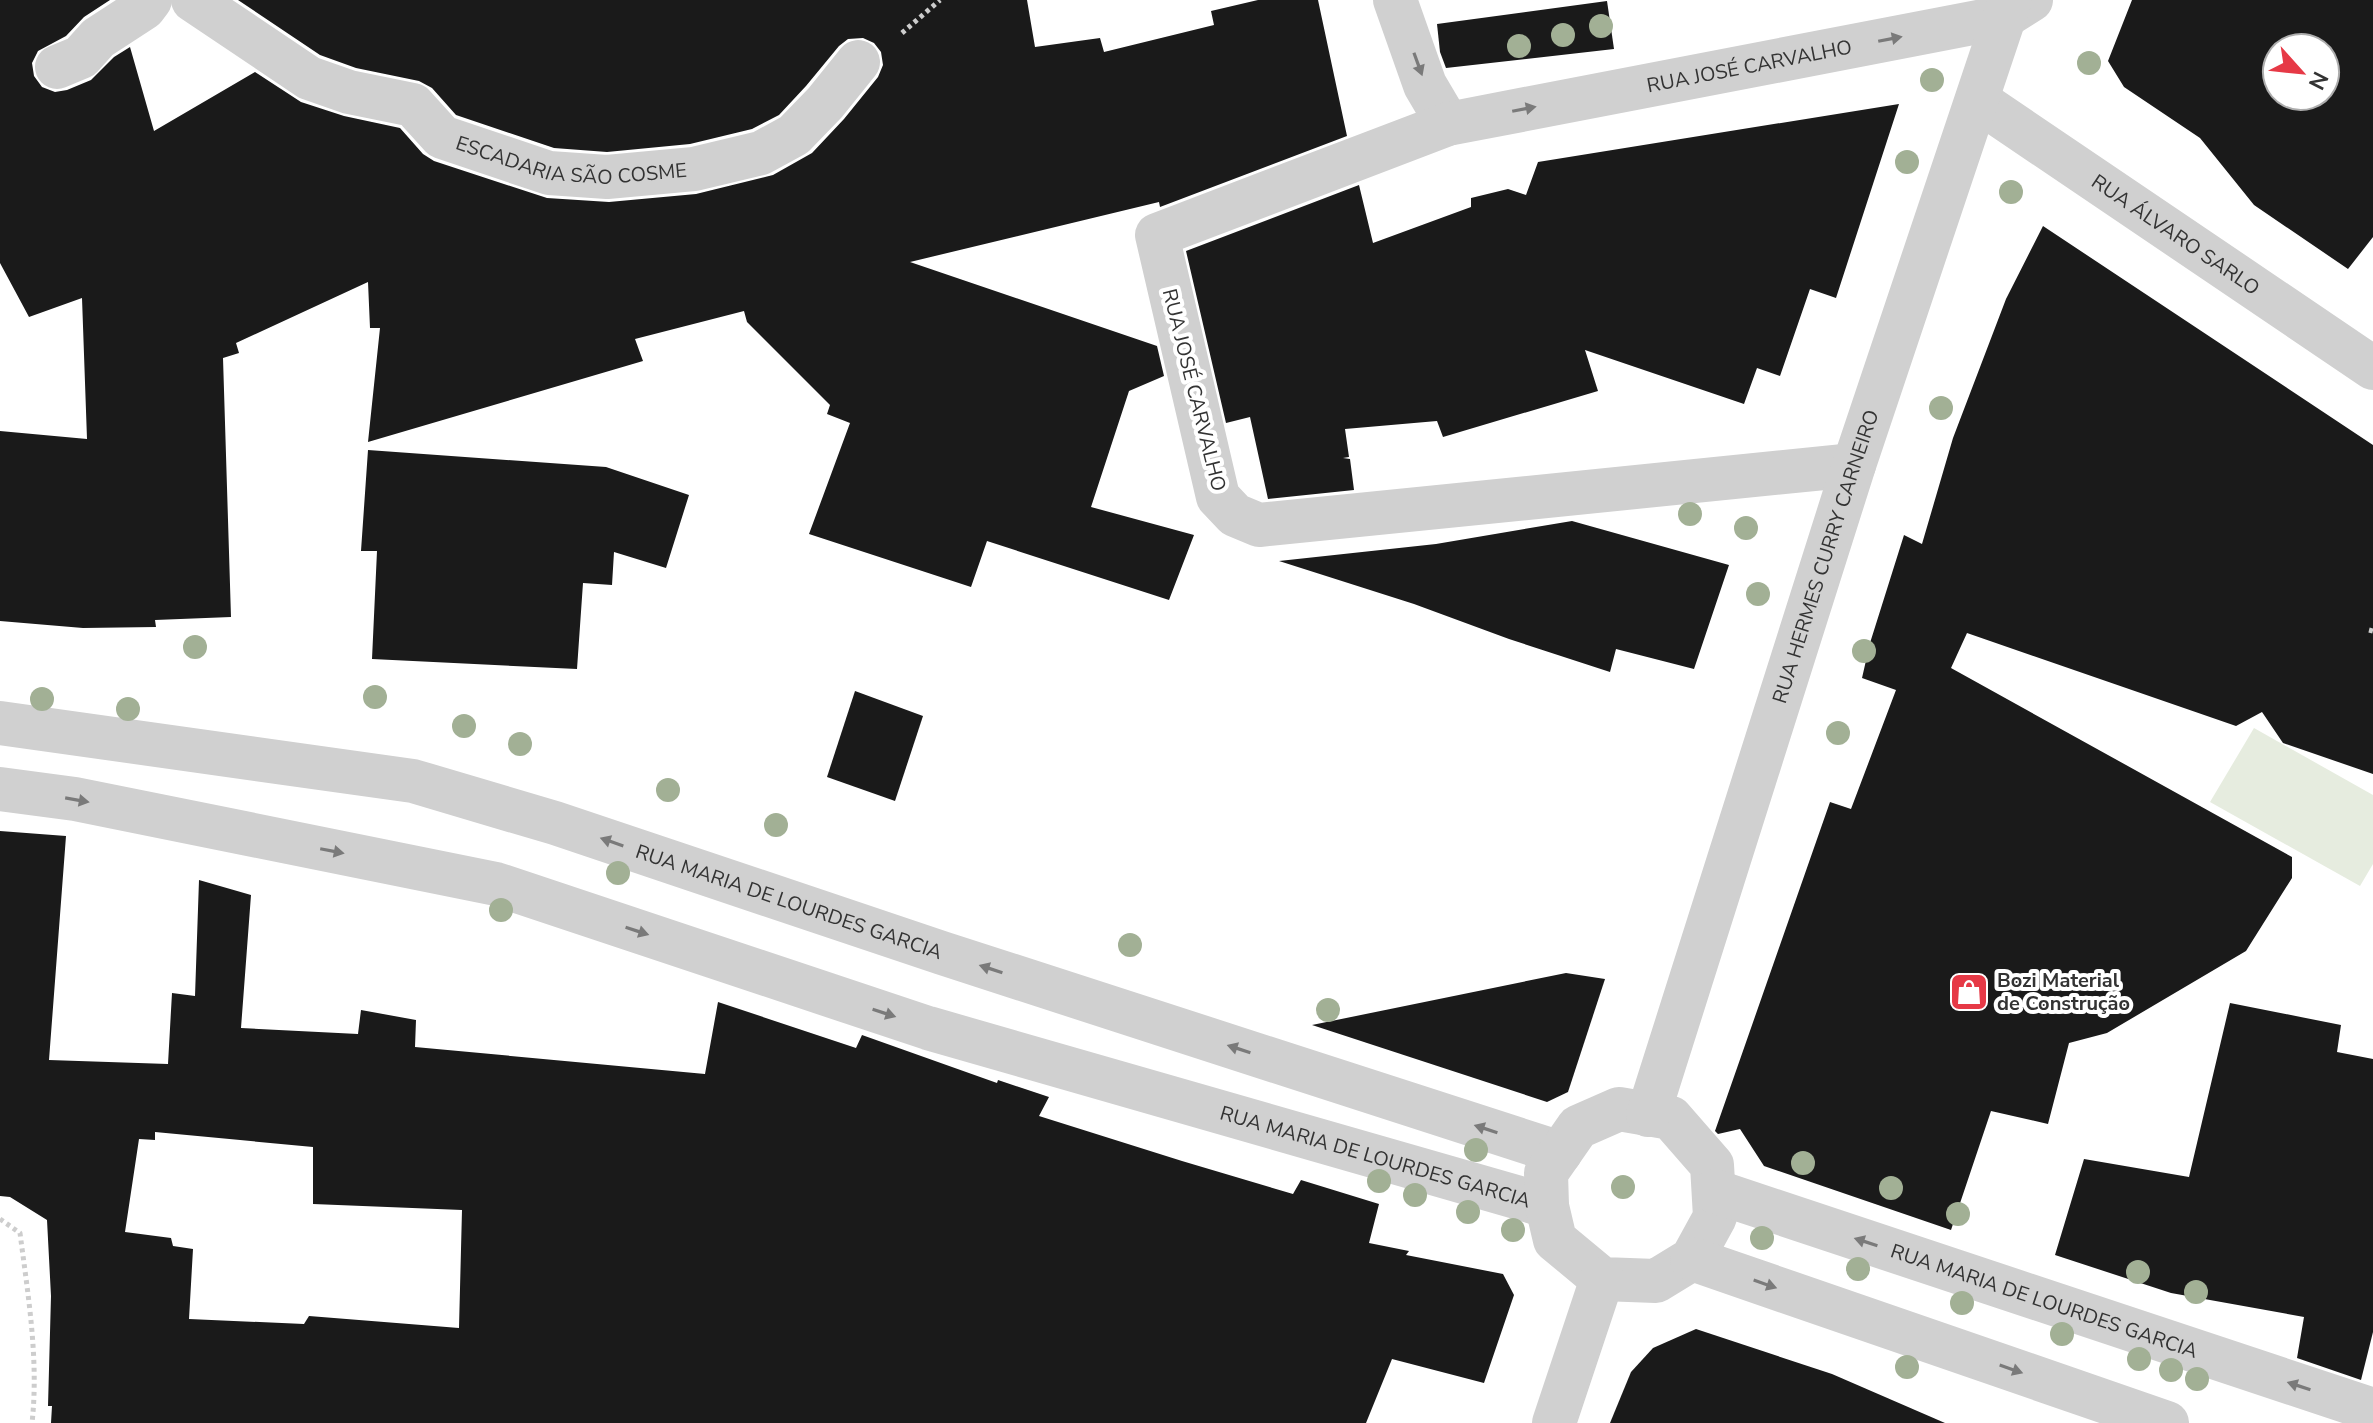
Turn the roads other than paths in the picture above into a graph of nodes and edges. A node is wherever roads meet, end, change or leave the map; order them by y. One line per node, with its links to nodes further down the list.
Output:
1 (150, 0): 6 (street)
2 (193, 0): 5 (street, ESCADARIA SÃO COSME)
3 (1395, 0): 8 (street, one-way to 8)
4 (2015, 6): 7 (street, RUA HERMES CURRY CARNEIRO); 8 (street, RUA JOSÉ CARVALHO, one-way to 4)
5 (858, 62)
6 (57, 67)
7 (1977, 100): 9 (street, RUA ÁLVARO SARLO); 10 (street, RUA HERMES CURRY CARNEIRO)
8 (1448, 124): 10 (street, RUA JOSÉ CARVALHO)
9 (2373, 368)
10 (1854, 465): 13 (street, RUA HERMES CURRY CARNEIRO)
11 (0, 723): 14 (street, RUA MARIA DE LOURDES GARCIA, one-way to 11)
12 (0, 789): 16 (street, RUA MARIA DE LOURDES GARCIA, one-way to 16)
13 (1648, 1115): 14 (street); 15 (street)
14 (1560, 1153): 16 (street)
15 (1714, 1191): 17 (street); 19 (street, RUA MARIA DE LOURDES GARCIA, one-way to 15)
16 (1547, 1206): 18 (street)
17 (1692, 1259): 18 (street); 21 (street, one-way to 21)
18 (1602, 1279): 20 (street)
19 (2373, 1410)
20 (1554, 1423)
21 (2167, 1423)

